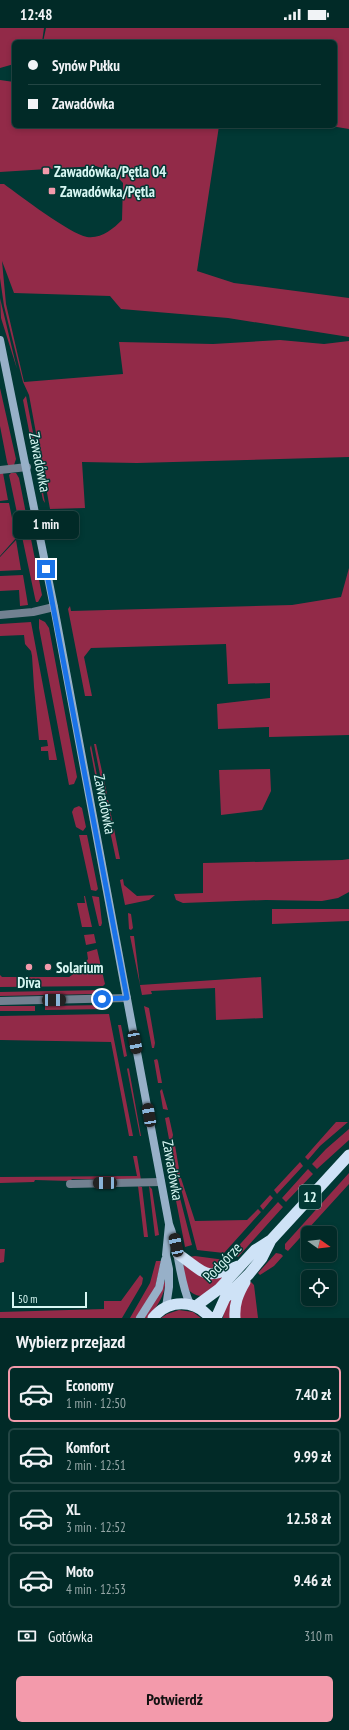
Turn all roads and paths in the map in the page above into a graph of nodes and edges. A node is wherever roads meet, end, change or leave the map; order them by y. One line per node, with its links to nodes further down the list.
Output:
1 (0, 340): 2 (main road, Zawadówka)
2 (26, 468): 3 (street); 4 (main road, Zawadówka)
3 (0, 470)
4 (54, 607): 5 (street); 6 (main road, Zawadówka)
5 (0, 615)
6 (127, 998): 7 (street); 9 (main road, Zawadówka)
7 (0, 1001)
8 (349, 1155): 11 (highway, Podgórze / 12)
9 (161, 1182): 10 (street); 12 (main road, Zawadówka)
10 (70, 1184)
11 (271, 1240): 13 (highway, Podgórze / 12); 14 (highway, Podgórze / 12)
12 (172, 1255): 13 (highway); 15 (main road, Zawadówka); 16 (main road, Zawadówka); 17 (main road)
13 (239, 1266): 15 (highway, Podgórze / 12)
14 (249, 1274): 20 (highway, Podgórze / 12); 21 (highway)
15 (193, 1305): 16 (highway); 19 (highway)
16 (166, 1307): 18 (highway)
17 (140, 1318)
18 (153, 1318)
19 (210, 1318)
20 (216, 1318)
21 (235, 1318)

